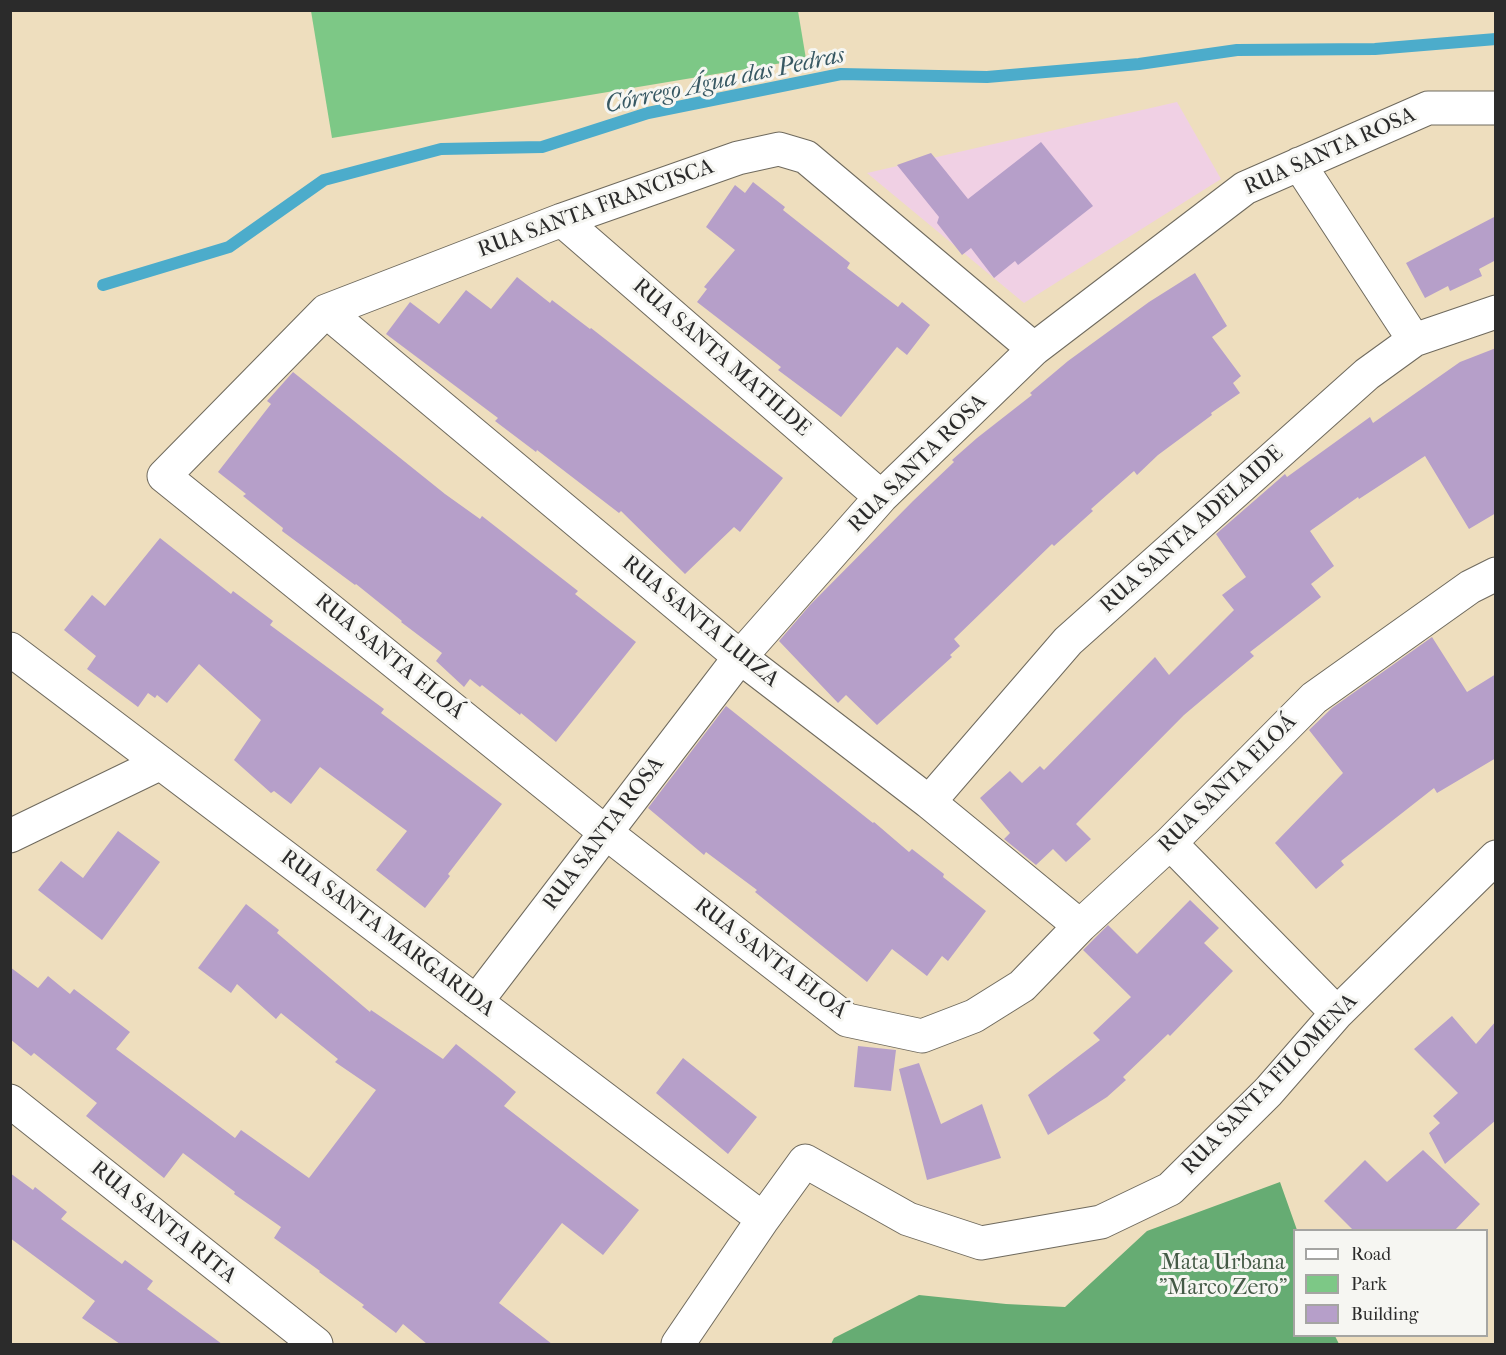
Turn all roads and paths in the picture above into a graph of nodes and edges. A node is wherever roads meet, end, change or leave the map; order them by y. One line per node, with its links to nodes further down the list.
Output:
1 (1496, 108): 2 (street, RUA SANTA ROSA)
2 (1299, 164): 6 (street); 7 (street, RUA SANTA ROSA)
3 (562, 220): 4 (street, RUA SANTA FRANCISCA); 7 (street, RUA SANTA FRANCISCA); 9 (street, RUA SANTA MATILDE)
4 (326, 312): 8 (street, RUA SANTA FRANCISCA); 12 (street, RUA SANTA LUIZA)
5 (1496, 312): 6 (street, RUA SANTA ADELAIDE)
6 (1414, 340): 14 (street, RUA SANTA ADELAIDE)
7 (1034, 349): 9 (street, RUA SANTA ROSA)
8 (164, 476): 15 (street, RUA SANTA ELOÁ)
9 (881, 497): 12 (street, RUA SANTA ROSA)
10 (1496, 573): 17 (street, RUA SANTA ELOÁ)
11 (10, 649): 13 (street, RUA SANTA MARGARIDA)
12 (740, 657): 14 (street, RUA SANTA LUIZA); 15 (street, RUA SANTA ROSA)
13 (160, 763): 16 (street); 20 (street, RUA SANTA MARGARIDA)
14 (929, 802): 19 (street, RUA SANTA LUIZA)
15 (605, 832): 19 (street, RUA SANTA ELOÁ); 20 (street, RUA SANTA ROSA)
16 (10, 836)
17 (1170, 843): 19 (street, RUA SANTA ELOÁ); 21 (street)
18 (1496, 857): 21 (street, RUA SANTA FILOMENA)
19 (1080, 926)
20 (476, 1002): 23 (street, RUA SANTA MARGARIDA)
21 (1337, 1013): 23 (street, RUA SANTA FILOMENA)
22 (10, 1101): 24 (street, RUA SANTA RITA)
23 (763, 1219): 25 (street)
24 (316, 1344)
25 (678, 1344)

